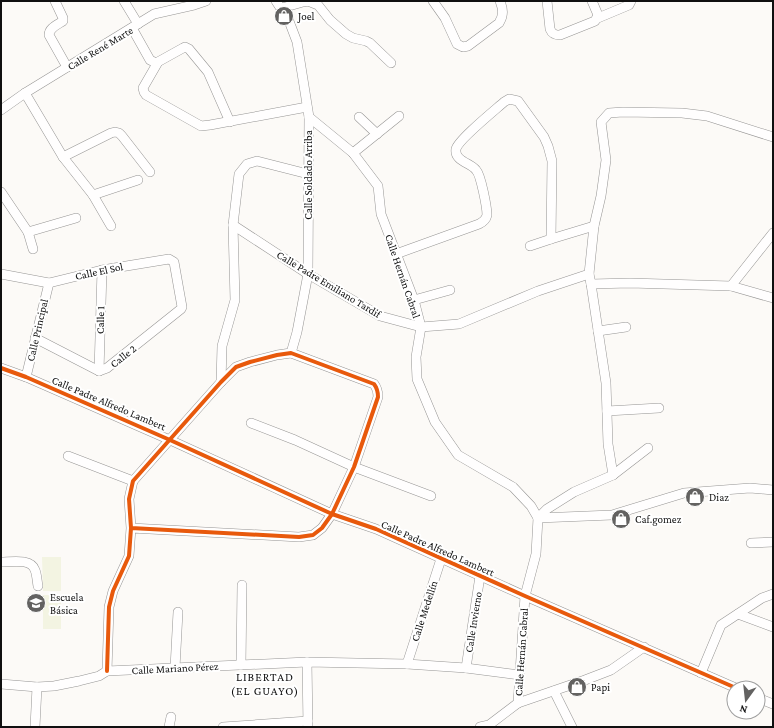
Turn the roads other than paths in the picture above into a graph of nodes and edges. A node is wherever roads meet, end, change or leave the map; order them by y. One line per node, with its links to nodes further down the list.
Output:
1 (55, 1): 14 (street)
2 (124, 1): 11 (street)
3 (206, 1): 11 (street, Calle René Marte)
4 (433, 1): 5 (street)
5 (500, 1)
6 (547, 1): 10 (street)
7 (592, 1): 10 (street)
8 (631, 1): 10 (street)
9 (279, 5): 13 (street); 16 (street, Calle Soldado Arriba)
10 (598, 18)
11 (135, 26): 12 (street); 14 (street, Calle René Marte)
12 (158, 62): 21 (street); 21 (street)
13 (391, 63)
14 (67, 67): 15 (street, Calle René Marte)
15 (25, 93): 17 (street, Calle René Marte); 25 (street)
16 (307, 107): 19 (street, Calle Soldado Arriba); 21 (street)
17 (1, 110)
18 (399, 116): 22 (street)
19 (308, 117): 24 (street, Calle Hernán Cabral); 27 (street, Calle Soldado Arriba)
20 (359, 117): 22 (street)
21 (230, 122)
22 (377, 134): 24 (street)
23 (773, 137): 35 (street)
24 (353, 153): 41 (street, Calle Hernán Cabral)
25 (63, 157): 26 (street); 30 (street)
26 (150, 172)
27 (308, 174): 33 (street); 44 (street, Calle Soldado Arriba)
28 (138, 180): 30 (street)
29 (1, 192): 31 (street)
30 (93, 195): 34 (street)
31 (4, 202): 36 (street)
32 (76, 218): 36 (street)
33 (233, 225): 44 (street, Calle Padre Emiliano Tardif); 61 (street)
34 (111, 226)
35 (594, 226): 38 (street); 45 (street)
36 (28, 232): 40 (street)
37 (773, 233): 49 (street)
38 (551, 239): 39 (street); 41 (street)
39 (530, 246)
40 (33, 249)
41 (396, 254): 52 (street, Calle Hernán Cabral)
42 (102, 270): 46 (street, Calle El Sol); 47 (street, Calle El Sol); 59 (street, Calle 1)
43 (1, 274): 46 (street, Calle El Sol)
44 (308, 274): 53 (street, Calle Padre Emiliano Tardif); 57 (street, Calle Soldado Arriba)
45 (589, 274): 48 (street); 53 (street, Calle Padre Emiliano Tardif)
46 (49, 282): 56 (street, Calle Principal)
47 (178, 284): 59 (street, Calle 2)
48 (591, 284): 49 (street); 55 (street)
49 (731, 286): 51 (street)
50 (450, 290): 52 (street)
51 (773, 298)
52 (414, 300): 53 (street, Calle Hernán Cabral)
53 (421, 327): 74 (street, Calle Hernán Cabral)
54 (626, 327): 55 (street)
55 (598, 331): 63 (street)
56 (35, 338): 59 (street, Calle 2); 60 (street, Calle Principal)
57 (291, 353): 61 (street); 68 (street)
58 (1, 368): 60 (street, Calle Padre Alfredo Lambert)
59 (99, 370)
60 (26, 377): 65 (street, Calle Padre Alfredo Lambert)
61 (221, 382): 65 (street)
62 (659, 408): 63 (street)
63 (607, 411): 69 (street)
64 (251, 423): 68 (street)
65 (170, 440): 70 (street); 73 (street, Calle Padre Alfredo Lambert)
66 (648, 448): 69 (street)
67 (68, 456): 70 (street)
68 (354, 467): 72 (street); 73 (street)
69 (613, 475): 74 (street)
70 (133, 481): 75 (street)
71 (773, 490): 74 (street)
72 (431, 496)
73 (332, 514): 75 (street); 78 (street, Calle Padre Alfredo Lambert)
74 (538, 518): 84 (street, Calle Hernán Cabral)
75 (130, 528): 94 (street)
76 (773, 542): 77 (street)
77 (751, 544)
78 (441, 558): 80 (street, Calle Padre Alfredo Lambert); 90 (street, Calle Medellín)
79 (1, 562): 82 (street)
80 (480, 576): 84 (street, Calle Padre Alfredo Lambert); 93 (street, Calle Invierno)
81 (242, 585): 91 (street)
82 (38, 586)
83 (773, 594): 86 (street)
84 (525, 596): 88 (street, Calle Padre Alfredo Lambert); 96 (street, Calle Hernán Cabral)
85 (178, 612): 92 (street)
86 (738, 614): 87 (street); 95 (street)
87 (773, 627)
88 (644, 647): 95 (street, Calle Padre Alfredo Lambert); 100 (street)
89 (307, 662): 90 (street, Calle Mariano Pérez); 91 (street, Calle Mariano Pérez); 103 (street)
90 (407, 664): 93 (street, Calle Mariano Pérez)
91 (241, 665): 92 (street, Calle Mariano Pérez)
92 (174, 668): 94 (street, Calle Mariano Pérez)
93 (466, 668): 96 (street, Calle Mariano Pérez)
94 (107, 671): 99 (street, Calle Mariano Pérez)
95 (701, 673): 98 (street, Calle Padre Alfredo Lambert)
96 (520, 675): 101 (street, Calle Hernán Cabral)
97 (1, 684): 99 (street, Calle Mariano Pérez)
98 (726, 684)
99 (37, 687): 104 (street)
100 (554, 691): 101 (street); 108 (street)
101 (518, 703): 107 (street, Calle Hernán Cabral)
102 (171, 718): 105 (street)
103 (308, 724): 106 (street)
104 (34, 727)
105 (169, 727)
106 (223, 727)
107 (482, 727)
108 (572, 727)

